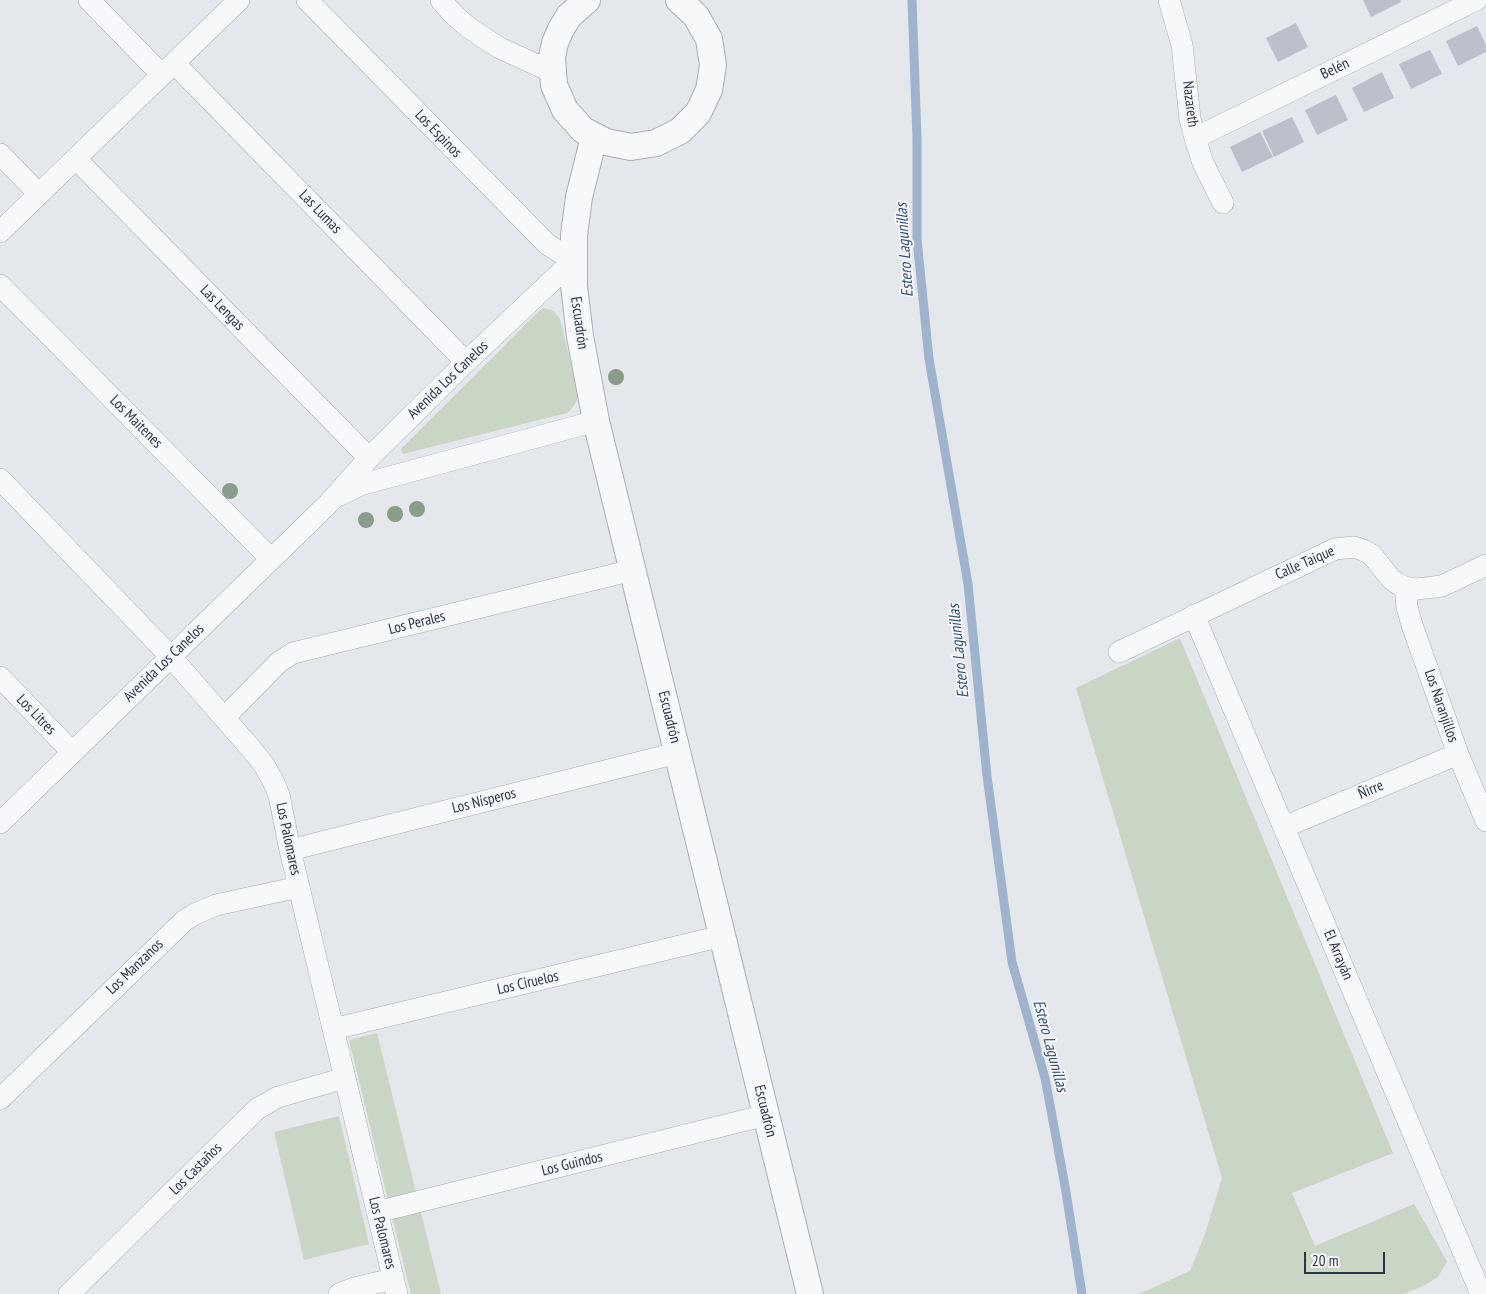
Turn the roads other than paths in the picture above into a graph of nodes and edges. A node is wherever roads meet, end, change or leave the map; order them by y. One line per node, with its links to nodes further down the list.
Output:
1 (89, 0): 9 (street)
2 (239, 0): 9 (street)
3 (307, 0): 18 (street, Los Espinos)
4 (441, 0): 10 (street)
5 (587, 0): 10 (street)
6 (679, 0): 11 (street)
7 (1170, 0): 12 (street, Nazareth)
8 (1476, 0): 12 (street, Belén)
9 (168, 69): 14 (street); 20 (street, Las Lumas)
10 (552, 72): 11 (street)
11 (594, 137): 18 (street, Escuadrón)
12 (1195, 138): 16 (street, Nazareth)
13 (0, 154): 15 (street)
14 (76, 159): 15 (street); 22 (street, Las Lengas)
15 (39, 194): 17 (street)
16 (1223, 203)
17 (0, 232)
18 (573, 262): 20 (street, Avenida Los Canelos); 21 (street, Escuadrón)
19 (0, 285): 25 (street, Los Maitenes)
20 (466, 362): 22 (street, Avenida Los Canelos)
21 (596, 421): 24 (street, Avenida Los Canelos); 27 (street, Escuadrón)
22 (369, 458): 24 (street, Avenida Los Canelos)
23 (0, 479): 31 (street, Los Palomares)
24 (328, 504): 25 (street, Avenida Los Canelos)
25 (271, 559): 31 (street, Avenida Los Canelos)
26 (1486, 565): 28 (street)
27 (633, 570): 33 (street, Los Perales); 35 (street, Escuadrón)
28 (1406, 587): 29 (street, Calle Taique); 36 (street, Los Naranjillos)
29 (1194, 615): 30 (street, Calle Taique); 39 (street, El Arrayán)
30 (1119, 652)
31 (171, 656): 33 (street, Los Palomares); 34 (street, Avenida Los Canelos)
32 (0, 677): 34 (street, Los Litres)
33 (224, 718): 40 (street, Los Palomares)
34 (72, 752): 38 (street, Avenida Los Canelos)
35 (678, 753): 40 (street, Los Nísperos); 42 (street, Escuadrón)
36 (1458, 754): 37 (street, Los Naranjillos); 39 (street, Ñirre)
37 (1486, 821)
38 (0, 823)
39 (1284, 827): 49 (street, El Arrayán)
40 (290, 850): 41 (street, Los Palomares)
41 (299, 887): 43 (street, Los Palomares); 45 (street, Los Manzanos)
42 (722, 936): 43 (street, Los Ciruelos); 46 (street, Escuadrón)
43 (333, 1029): 44 (street, Los Palomares)
44 (345, 1078): 47 (street, Los Palomares); 50 (street, Los Castaños)
45 (0, 1099)
46 (766, 1115): 47 (street, Los Guindos); 52 (street, Escuadrón)
47 (377, 1212): 48 (street, Los Palomares)
48 (395, 1286): 51 (street)
49 (1481, 1293)
50 (68, 1294)
51 (339, 1294)
52 (810, 1294)

